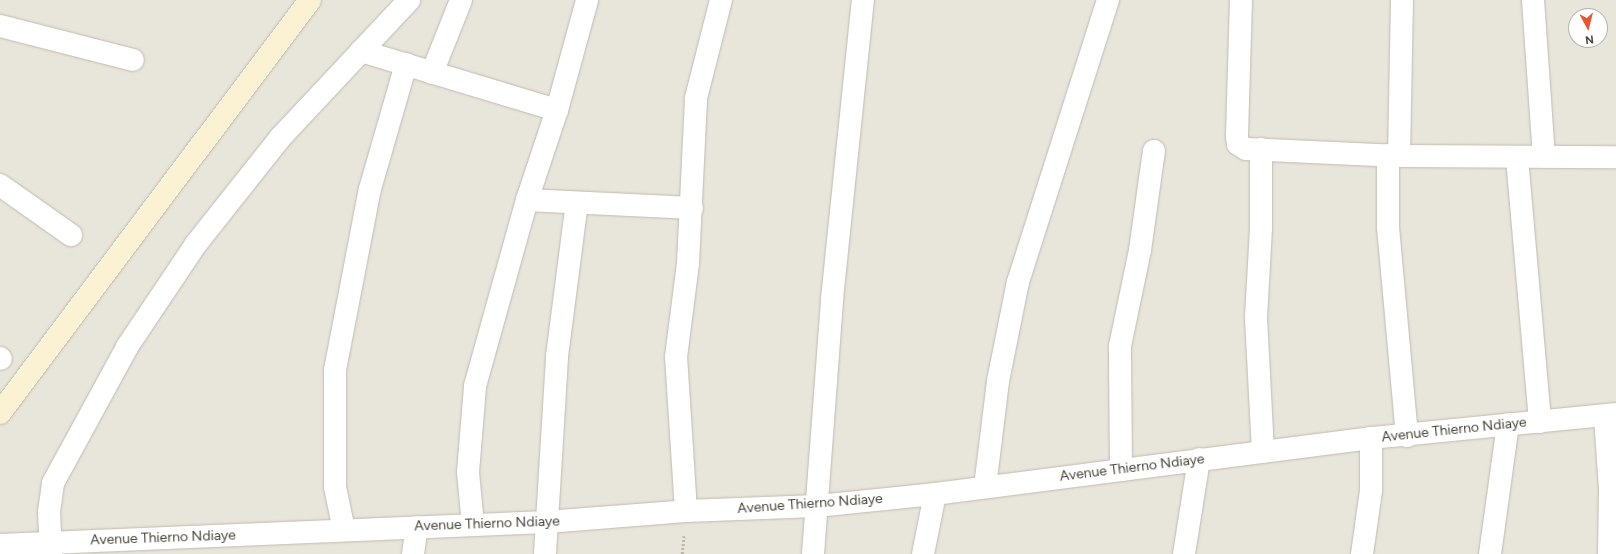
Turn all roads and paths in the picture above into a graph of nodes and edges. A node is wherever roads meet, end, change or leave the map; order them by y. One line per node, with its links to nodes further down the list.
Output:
1 (310, 0): 28 (street)
2 (409, 0): 12 (street)
3 (461, 0): 15 (street)
4 (587, 0): 16 (street)
5 (721, 0): 26 (street)
6 (862, 0): 39 (street)
7 (1108, 0): 37 (street)
8 (1241, 0): 17 (street)
9 (1402, 0): 19 (street)
10 (1533, 0): 21 (street)
11 (0, 26): 13 (street)
12 (361, 51): 14 (street); 46 (street)
13 (133, 60)
14 (406, 64): 15 (street); 44 (street)
15 (432, 73): 16 (street)
16 (557, 110): 24 (street)
17 (1261, 149): 19 (street); 34 (street)
18 (1154, 151): 36 (street)
19 (1393, 155): 22 (street); 32 (street)
20 (1616, 156): 21 (street)
21 (1544, 157): 22 (street)
22 (1517, 158): 30 (street)
23 (0, 185): 27 (street)
24 (526, 200): 25 (street); 42 (street)
25 (577, 203): 26 (street); 41 (street)
26 (692, 208): 40 (street)
27 (71, 235)
28 (0, 413)
29 (1611, 415): 30 (street, Avenue Thierno Ndiaye); 54 (street)
30 (1540, 422): 31 (street, Avenue Thierno Ndiaye)
31 (1508, 424): 32 (street, Avenue Thierno Ndiaye); 53 (street)
32 (1407, 436): 33 (street, Avenue Thierno Ndiaye)
33 (1371, 438): 34 (street, Avenue Thierno Ndiaye); 52 (street)
34 (1263, 452): 35 (street, Avenue Thierno Ndiaye)
35 (1199, 460): 36 (street, Avenue Thierno Ndiaye); 51 (street)
36 (1121, 470): 37 (street, Avenue Thierno Ndiaye)
37 (985, 488): 38 (street, Avenue Thierno Ndiaye)
38 (935, 494): 39 (street, Avenue Thierno Ndiaye); 50 (street)
39 (817, 506): 40 (street, Avenue Thierno Ndiaye); 49 (street)
40 (686, 511): 41 (street, Avenue Thierno Ndiaye)
41 (547, 522): 42 (street, Avenue Thierno Ndiaye); 48 (street)
42 (473, 525): 43 (street, Avenue Thierno Ndiaye)
43 (416, 527): 44 (street, Avenue Thierno Ndiaye); 47 (street)
44 (344, 530): 46 (street, Avenue Thierno Ndiaye)
45 (0, 545): 46 (street, Avenue Thierno Ndiaye)
46 (51, 548)
47 (413, 554)
48 (545, 554)
49 (813, 554)
50 (923, 554)
51 (1184, 554)
52 (1362, 554)
53 (1490, 554)
54 (1609, 554)

